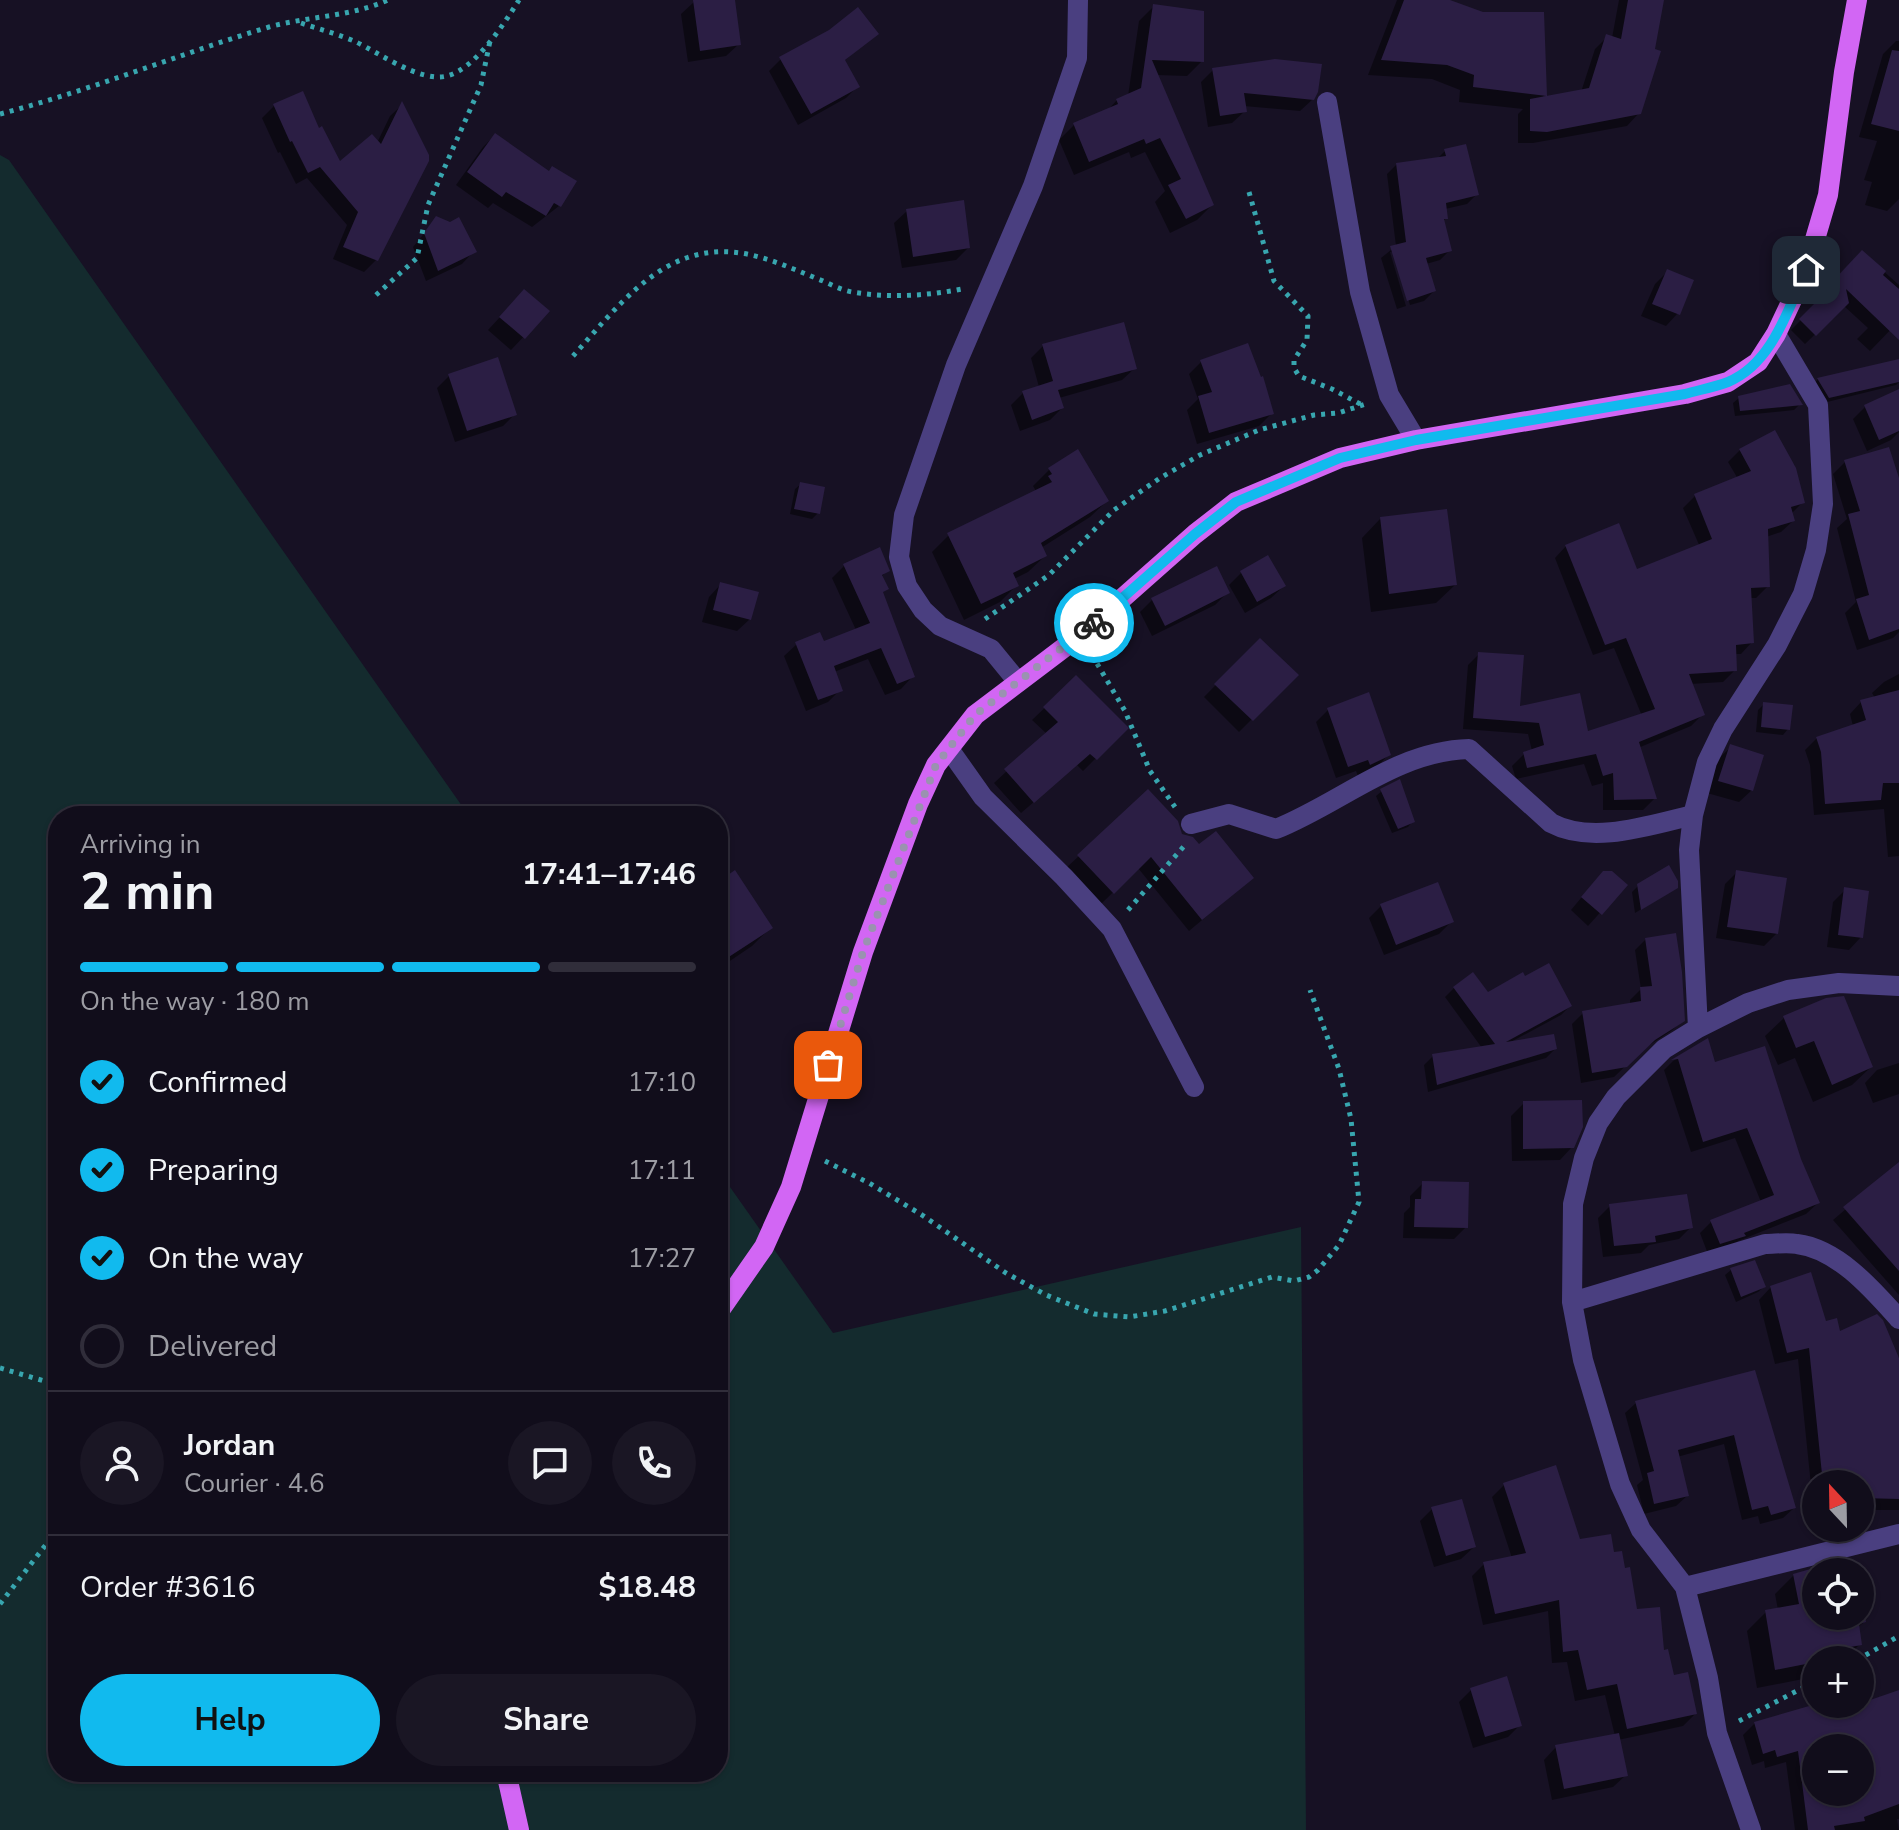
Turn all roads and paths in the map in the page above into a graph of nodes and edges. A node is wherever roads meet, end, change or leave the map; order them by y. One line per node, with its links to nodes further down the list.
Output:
1 (388, 0): 5 (path)
2 (519, 0): 6 (path)
3 (1078, 0): 10 (street)
4 (1857, 0): 12 (main road)
5 (299, 22): 6 (path); 8 (path)
6 (490, 41): 11 (path)
7 (1327, 102): 14 (street)
8 (0, 114)
9 (1249, 192): 15 (path)
10 (990, 284): 13 (path); 18 (street)
11 (376, 295)
12 (1776, 334): 16 (main road); 21 (street)
13 (573, 356)
14 (1389, 395): 15 (path); 16 (street)
15 (1363, 406): 18 (path)
16 (1416, 440): 17 (main road)
17 (1082, 634): 19 (main road); 22 (path)
18 (959, 636): 19 (street)
19 (1018, 682): 20 (main road)
20 (949, 749): 23 (street); 28 (main road)
21 (1693, 815): 22 (street); 26 (street)
22 (1191, 824): 23 (path)
23 (1112, 929): 27 (street)
24 (1899, 986): 26 (street)
25 (1310, 990): 28 (path)
26 (1698, 1028): 30 (street)
27 (1194, 1087)
28 (803, 1149): 29 (main road)
29 (728, 1299)
30 (1572, 1302): 31 (street); 36 (street)
31 (1899, 1319)
32 (0, 1368): 33 (path)
33 (48, 1382)
34 (1899, 1534): 36 (street)
35 (48, 1542): 37 (path)
36 (1685, 1587): 41 (street)
37 (0, 1604)
38 (1899, 1636): 39 (path)
39 (1874, 1650)
40 (1802, 1688): 41 (path)
41 (1717, 1733): 44 (street)
42 (508, 1782): 43 (main road)
43 (519, 1830)
44 (1751, 1830)

